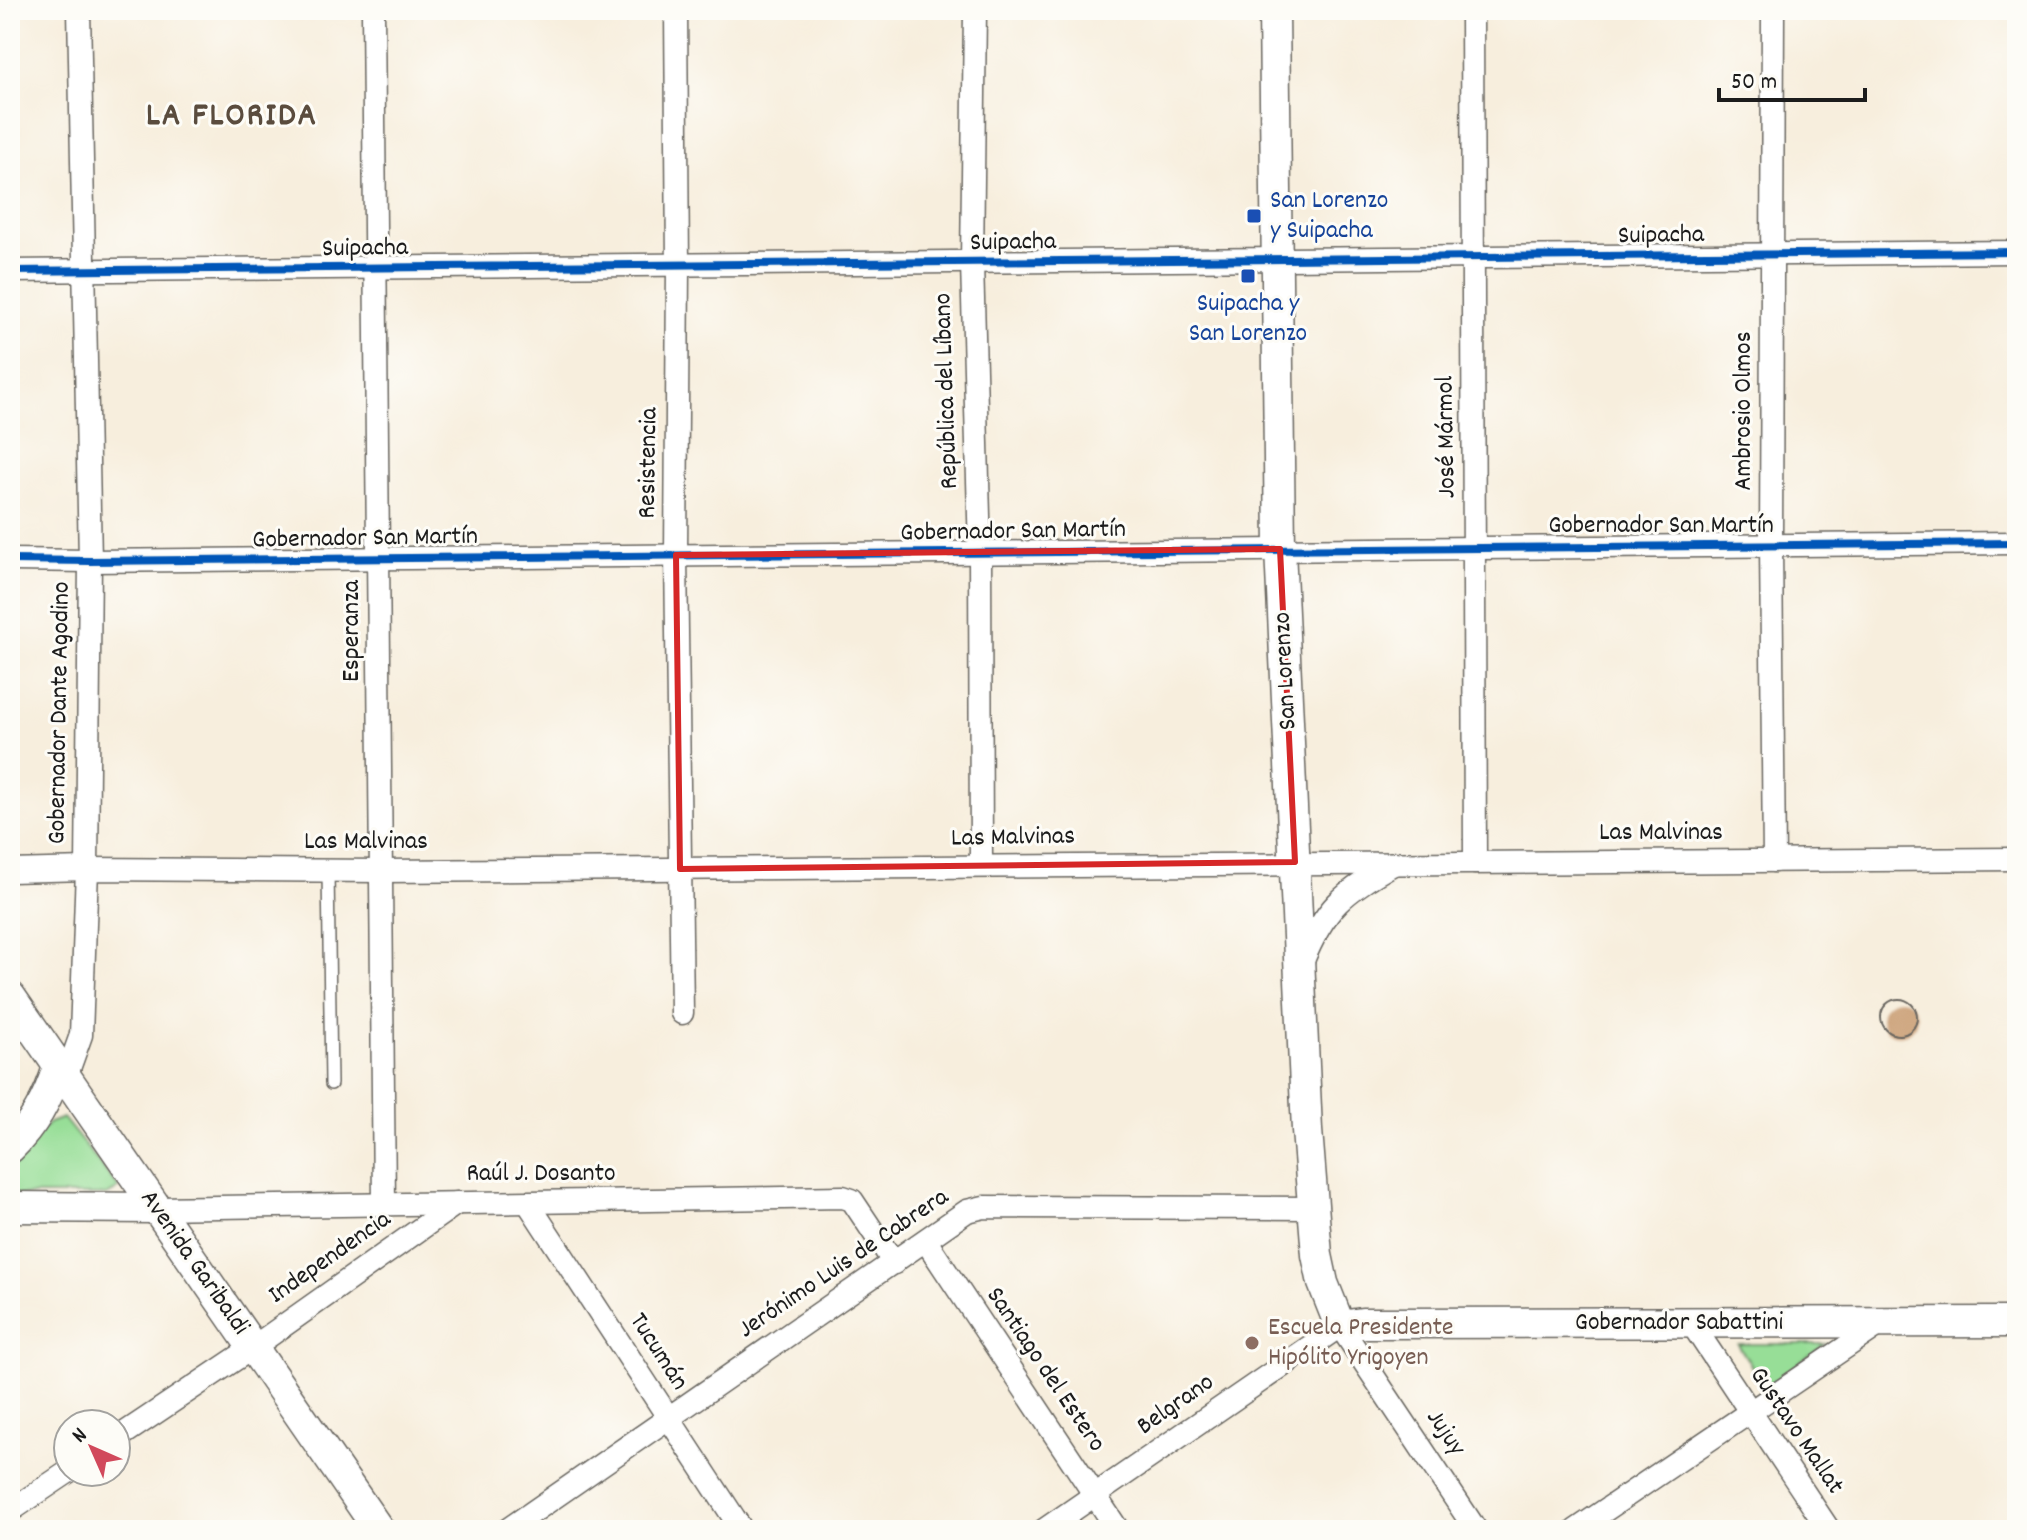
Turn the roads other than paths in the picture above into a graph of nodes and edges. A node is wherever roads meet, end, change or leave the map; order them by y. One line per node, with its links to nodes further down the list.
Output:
1 (79, 10): 16 (street, Gobernador Dante Agodino)
2 (373, 10): 14 (street, Esperanza)
3 (676, 10): 13 (street, Resistencia)
4 (975, 10): 12 (street, República del Líbano)
5 (1274, 10): 11 (main road, San Lorenzo)
6 (1472, 10): 10 (street, José Mármol)
7 (1773, 10): 9 (street, Ambrosio Olmos)
8 (2017, 252): 9 (street, Suipacha)
9 (1773, 255): 10 (street, Suipacha); 18 (street, Ambrosio Olmos)
10 (1473, 258): 11 (street, Suipacha); 19 (street, José Mármol)
11 (1278, 260): 12 (street, Suipacha); 20 (main road, San Lorenzo)
12 (972, 263): 13 (street, Suipacha); 21 (street, República del Líbano)
13 (678, 266): 14 (street, Suipacha); 22 (street, Resistencia)
14 (377, 269): 16 (street, Suipacha); 23 (street, Esperanza)
15 (10, 271): 16 (street, Suipacha)
16 (83, 272): 25 (street, Gobernador Dante Agodino)
17 (2017, 543): 18 (street, Gobernador San Martín)
18 (1771, 545): 19 (street, Gobernador San Martín); 27 (street, Ambrosio Olmos)
19 (1476, 547): 20 (street, Gobernador San Martín); 30 (street, José Mármol)
20 (1280, 549): 21 (street, Gobernador San Martín); 28 (main road, San Lorenzo)
21 (980, 552): 22 (street, Gobernador San Martín); 31 (street, República del Líbano)
22 (676, 555): 23 (street, Gobernador San Martín); 33 (street, Resistencia)
23 (380, 558): 25 (street, Gobernador San Martín); 36 (street, Esperanza)
24 (10, 560): 25 (street, Gobernador San Martín)
25 (90, 561): 32 (street, Gobernador Dante Agodino)
26 (2017, 859): 27 (street, Las Malvinas)
27 (1774, 861): 30 (street, Las Malvinas)
28 (1295, 862): 29 (street, Las Malvinas); 31 (street, Las Malvinas); 37 (main road, San Lorenzo)
29 (1396, 862): 30 (street, Las Malvinas); 37 (street)
30 (1475, 863)
31 (981, 866): 33 (street, Las Malvinas)
32 (87, 869): 34 (street, Las Malvinas); 35 (street, Las Malvinas); 40 (street, Gobernador Dante Agodino)
33 (680, 869): 36 (street, Las Malvinas); 39 (street, Resistencia)
34 (10, 871)
35 (328, 871): 36 (street, Las Malvinas); 41 (lane)
36 (381, 871): 43 (street, Esperanza)
37 (1300, 968): 48 (main road, San Lorenzo)
38 (10, 996): 40 (main road, Avenida Garibaldi)
39 (682, 1013)
40 (66, 1078): 42 (main road); 47 (main road, Avenida Garibaldi)
41 (331, 1084)
42 (10, 1148)
43 (384, 1203): 44 (street, Raúl J. Dosanto); 47 (street, Raúl J. Dosanto)
44 (457, 1203): 45 (street, Raúl J. Dosanto); 55 (street, Independencia)
45 (528, 1203): 50 (street, Raúl J. Dosanto); 57 (street, Tucumán)
46 (10, 1207): 47 (main road)
47 (156, 1208): 55 (main road, Avenida Garibaldi)
48 (1312, 1208): 49 (street, Jerónimo Luis de Cabrera); 54 (main road, San Lorenzo)
49 (926, 1241): 50 (street, Jerónimo Luis de Cabrera); 60 (street, Santiago del Estero)
50 (894, 1263): 57 (street, Jerónimo Luis de Cabrera)
51 (2017, 1322): 53 (main road, Gobernador Sabattini)
52 (1692, 1324): 53 (main road, Gobernador Sabattini); 54 (main road, Gobernador Sabattini); 56 (street, Gustavo Mallat)
53 (1880, 1324): 56 (street)
54 (1340, 1326): 60 (street, Belgrano); 67 (street, Jujuy)
55 (252, 1348): 58 (street, Independencia); 62 (main road, Avenida Garibaldi)
56 (1749, 1412): 68 (street); 69 (street, Gustavo Mallat)
57 (667, 1418): 63 (street, Jerónimo Luis de Cabrera); 64 (street, Tucumán)
58 (132, 1428)
59 (52, 1483): 61 (street)
60 (1095, 1495): 65 (street, Belgrano); 66 (street, Santiago del Estero)
61 (10, 1511)
62 (379, 1530)
63 (507, 1530)
64 (742, 1530)
65 (1044, 1530)
66 (1118, 1530)
67 (1476, 1530)
68 (1576, 1530)
69 (1829, 1530)

